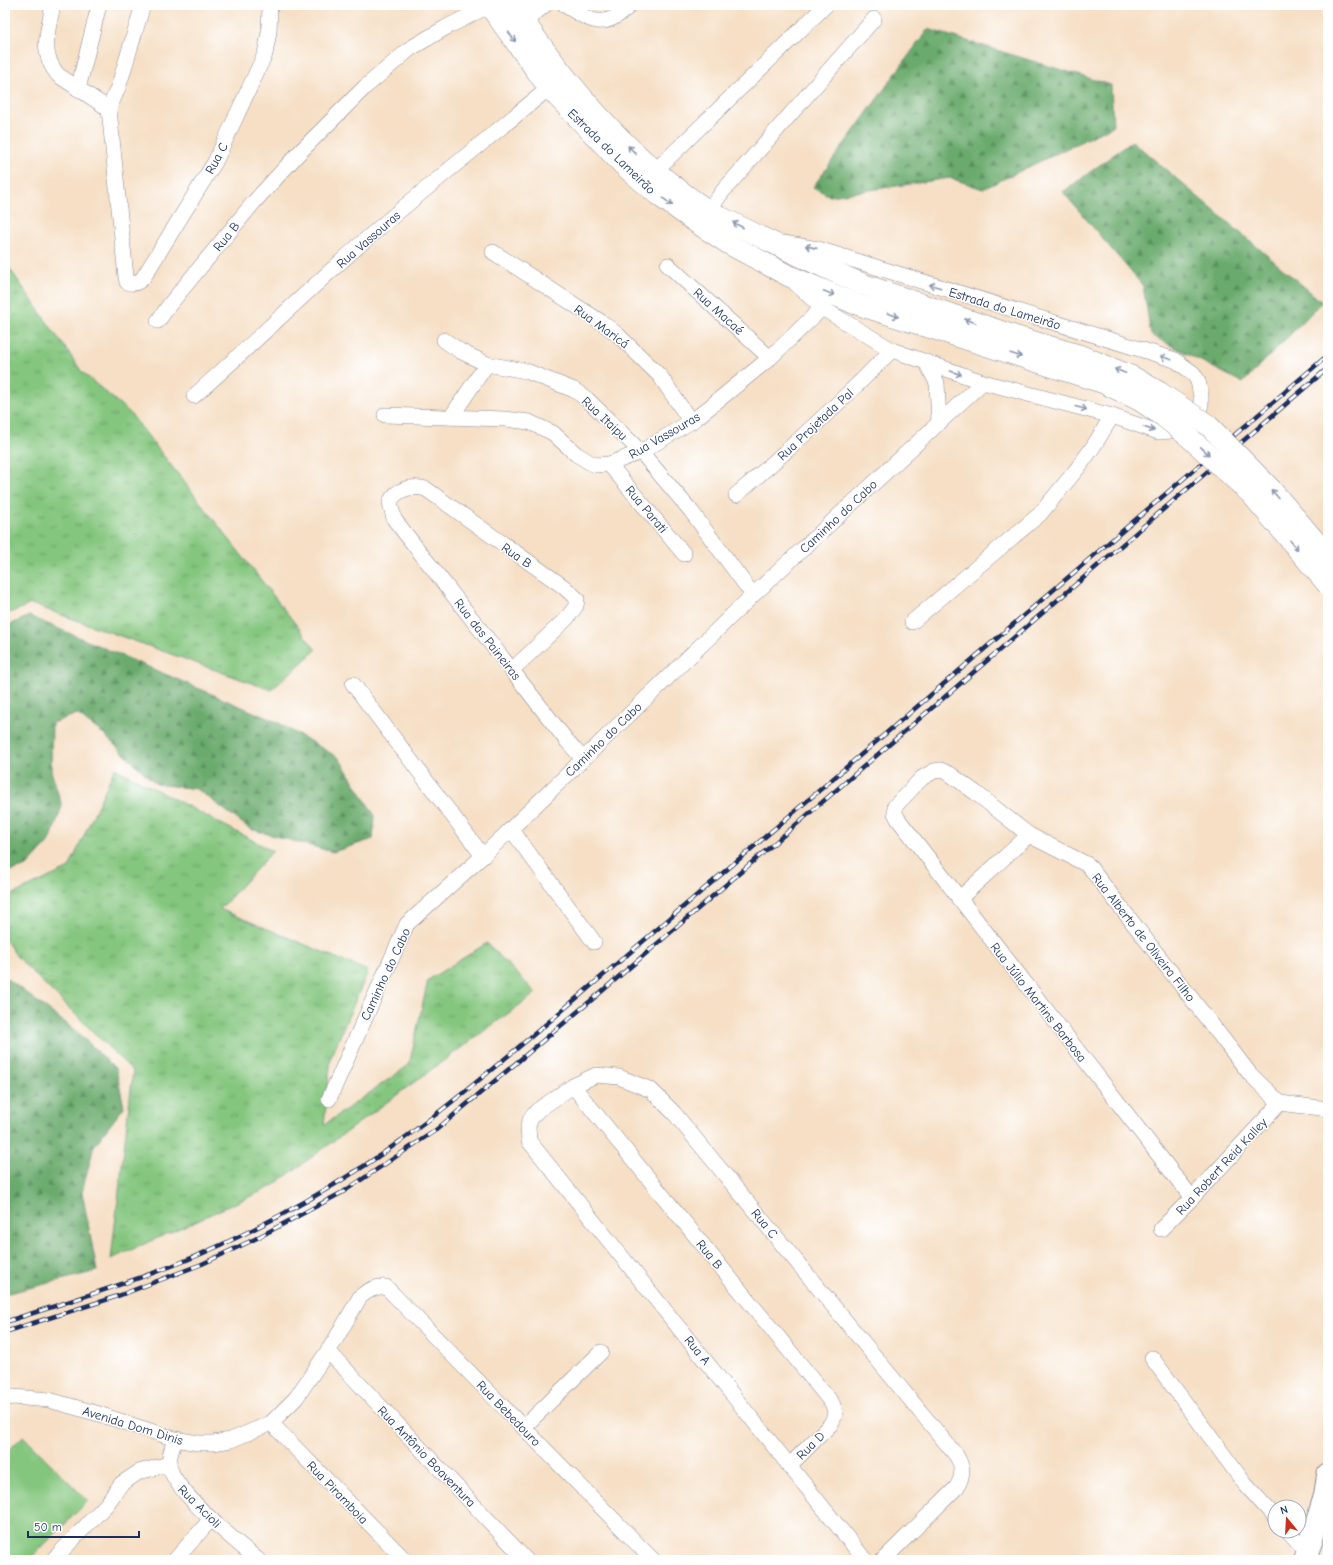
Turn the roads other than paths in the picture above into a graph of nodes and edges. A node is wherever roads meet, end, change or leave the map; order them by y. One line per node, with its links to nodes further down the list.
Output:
1 (53, 5): 13 (street)
2 (99, 5): 13 (street)
3 (143, 5): 14 (street)
4 (270, 5): 14 (street, Rua C)
5 (490, 5): 12 (main road, Estrada do Lameirão, one-way to 12); 22 (street, Rua B)
6 (545, 5): 10 (street)
7 (565, 5): 8 (street)
8 (630, 5)
9 (826, 5): 15 (street)
10 (519, 13): 15 (main road, Estrada do Lameirão, one-way to 10)
11 (874, 19): 16 (street)
12 (549, 88): 20 (main road, Estrada do Lameirão, one-way to 20); 29 (street, Rua Vassouras)
13 (78, 89): 14 (street)
14 (109, 109)
15 (655, 171): 16 (main road, Estrada do Lameirão)
16 (708, 210): 17 (main road, Estrada do Lameirão, one-way to 16)
17 (768, 241): 31 (street, Estrada do Lameirão, one-way to 17); 40 (main road, Estrada do Lameirão, one-way to 17, bridge)
18 (493, 252): 33 (street, Rua Maricá)
19 (668, 265): 25 (street, Rua Macaé)
20 (787, 275): 21 (street, Estrada do Lameirão); 41 (main road, Estrada do Lameirão, one-way to 41, bridge)
21 (822, 308): 24 (street, Estrada do Lameirão); 25 (street, Rua Vassouras)
22 (158, 321)
23 (444, 340): 27 (street, Rua Itaipu)
24 (892, 350): 26 (street, Estrada do Lameirão); 37 (street, Rua Projetada Pal)
25 (770, 358): 33 (street, Rua Vassouras)
26 (926, 362): 28 (street, Estrada do Lameirão, one-way to 28); 34 (street)
27 (487, 364): 32 (street); 35 (street, Rua Itaipu)
28 (983, 382): 31 (street, Estrada do Lameirão, one-way to 31); 34 (street, Caminho do Cabo)
29 (194, 396)
30 (385, 415): 32 (street, Rua Vassouras)
31 (1112, 416): 43 (street)
32 (451, 417): 36 (street, Rua Vassouras)
33 (691, 422): 35 (street, Rua Vassouras)
34 (939, 423): 42 (street, Caminho do Cabo)
35 (641, 452): 36 (street, Rua Vassouras); 42 (street, Rua Itaipu)
36 (609, 464): 39 (street, Rua Parati)
37 (736, 495)
38 (394, 519): 44 (street, Rua das Paineiras); 44 (street, Rua B)
39 (684, 554)
40 (1328, 556)
41 (1328, 585)
42 (753, 595): 46 (street, Caminho do Cabo)
43 (912, 622)
44 (512, 670): 46 (street, Rua das Paineiras)
45 (353, 684): 50 (street)
46 (583, 759): 48 (street, Caminho do Cabo)
47 (922, 778): 49 (street, Rua Alberto de Oliveira Filho); 51 (street, Rua Júlio Martins Barbosa)
48 (511, 829): 50 (street, Caminho do Cabo); 52 (street)
49 (1029, 835): 51 (street); 55 (street, Rua Alberto de Oliveira Filho)
50 (483, 856): 54 (street, Caminho do Cabo)
51 (959, 899): 58 (street, Rua Júlio Martins Barbosa)
52 (594, 942)
53 (573, 1086): 57 (street, Rua C); 66 (street, Rua B); 83 (street, Rua C)
54 (329, 1099)
55 (1280, 1103): 56 (street); 58 (street, Rua Robert Reid Kalley)
56 (1328, 1109)
57 (530, 1141): 70 (street, Rua A)
58 (1192, 1198): 59 (street, Rua Robert Reid Kalley)
59 (1161, 1229)
60 (360, 1297): 61 (street, Avenida Dom Dinis); 67 (street, Rua Bebedouro)
61 (328, 1351): 65 (street, Avenida Dom Dinis); 80 (street, Rua Antônio Boaventura)
62 (601, 1352): 67 (street)
63 (1152, 1358): 72 (street)
64 (5, 1398): 68 (street, Avenida Dom Dinis)
65 (271, 1423): 68 (street, Avenida Dom Dinis); 79 (street, Rua Piramboia)
66 (830, 1425): 70 (street, Rua D)
67 (524, 1427): 81 (street, Rua Bebedouro)
68 (175, 1439): 69 (street)
69 (169, 1464): 73 (street, Rua Acioli); 76 (street)
70 (790, 1465): 82 (street, Rua A)
71 (1328, 1475): 75 (main road)
72 (1267, 1508)
73 (211, 1519): 77 (street); 78 (street, Rua Acioli)
74 (1294, 1539): 75 (street)
75 (1307, 1556)
76 (53, 1560)
77 (175, 1560)
78 (258, 1560)
79 (405, 1560)
80 (526, 1560)
81 (653, 1560)
82 (865, 1560)
83 (883, 1560)

